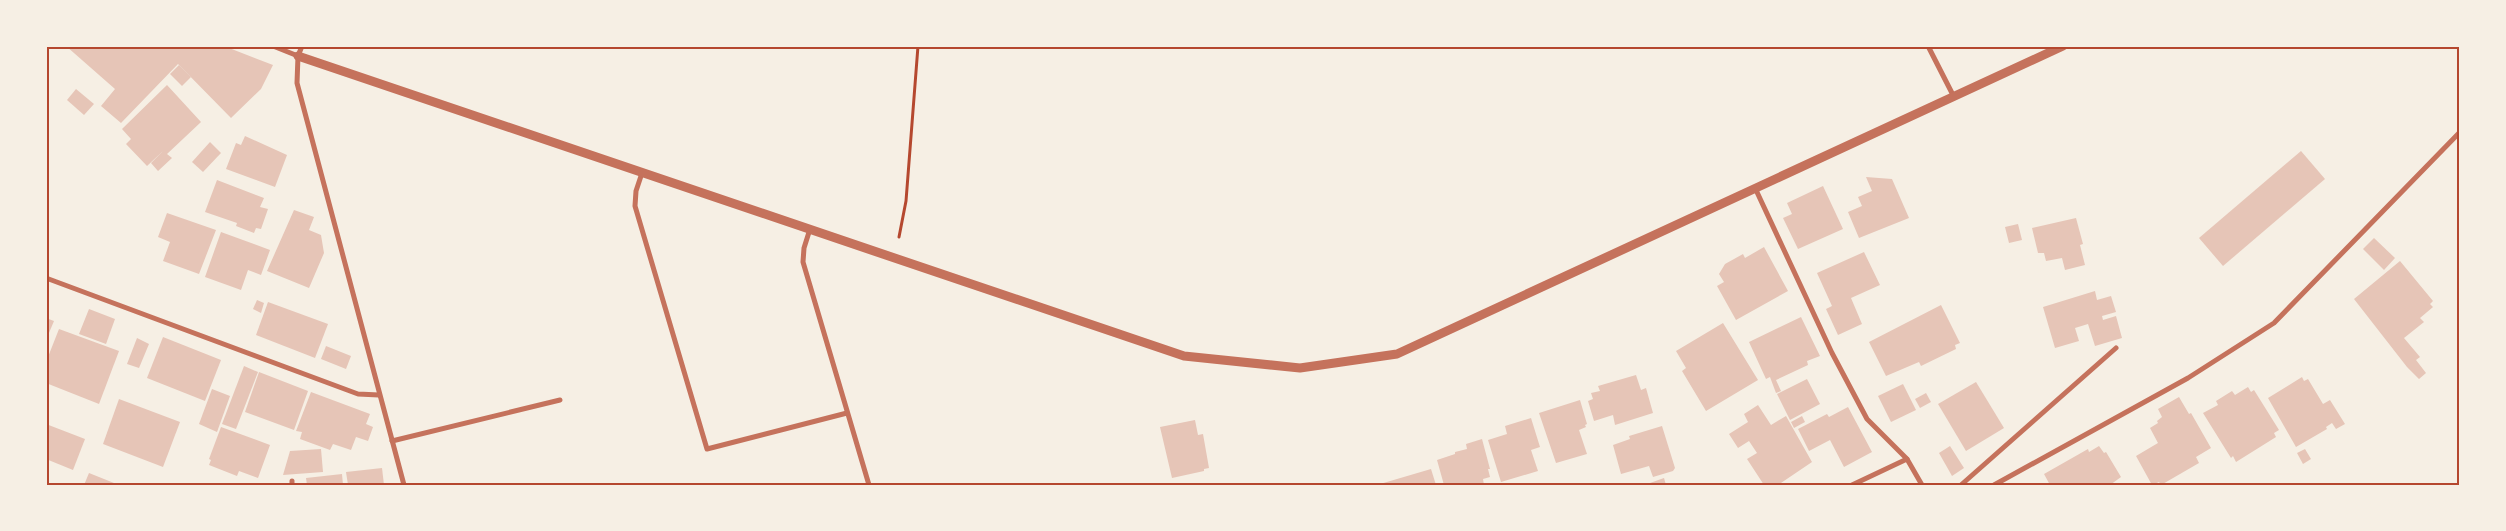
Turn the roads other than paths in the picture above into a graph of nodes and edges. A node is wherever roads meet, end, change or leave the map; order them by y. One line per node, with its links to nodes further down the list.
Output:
1 (273, 46): 5 (street)
2 (302, 46): 5 (street)
3 (1928, 46): 6 (street)
4 (2063, 46): 6 (street)
5 (298, 56): 8 (street); 13 (street)
6 (1954, 97): 9 (street)
7 (2460, 132): 23 (street)
8 (642, 173): 10 (street); 15 (street)
9 (1756, 190): 10 (street); 17 (street)
10 (810, 229): 15 (street)
11 (46, 278): 13 (street)
12 (2116, 348): 22 (street)
13 (379, 395): 16 (street)
14 (560, 400): 16 (street)
15 (847, 413): 19 (street)
16 (392, 441): 18 (street)
17 (1907, 458): 20 (street); 21 (street)
18 (404, 485)
19 (869, 485)
20 (1852, 485)
21 (1922, 485)
22 (1960, 485)
23 (1994, 485)

